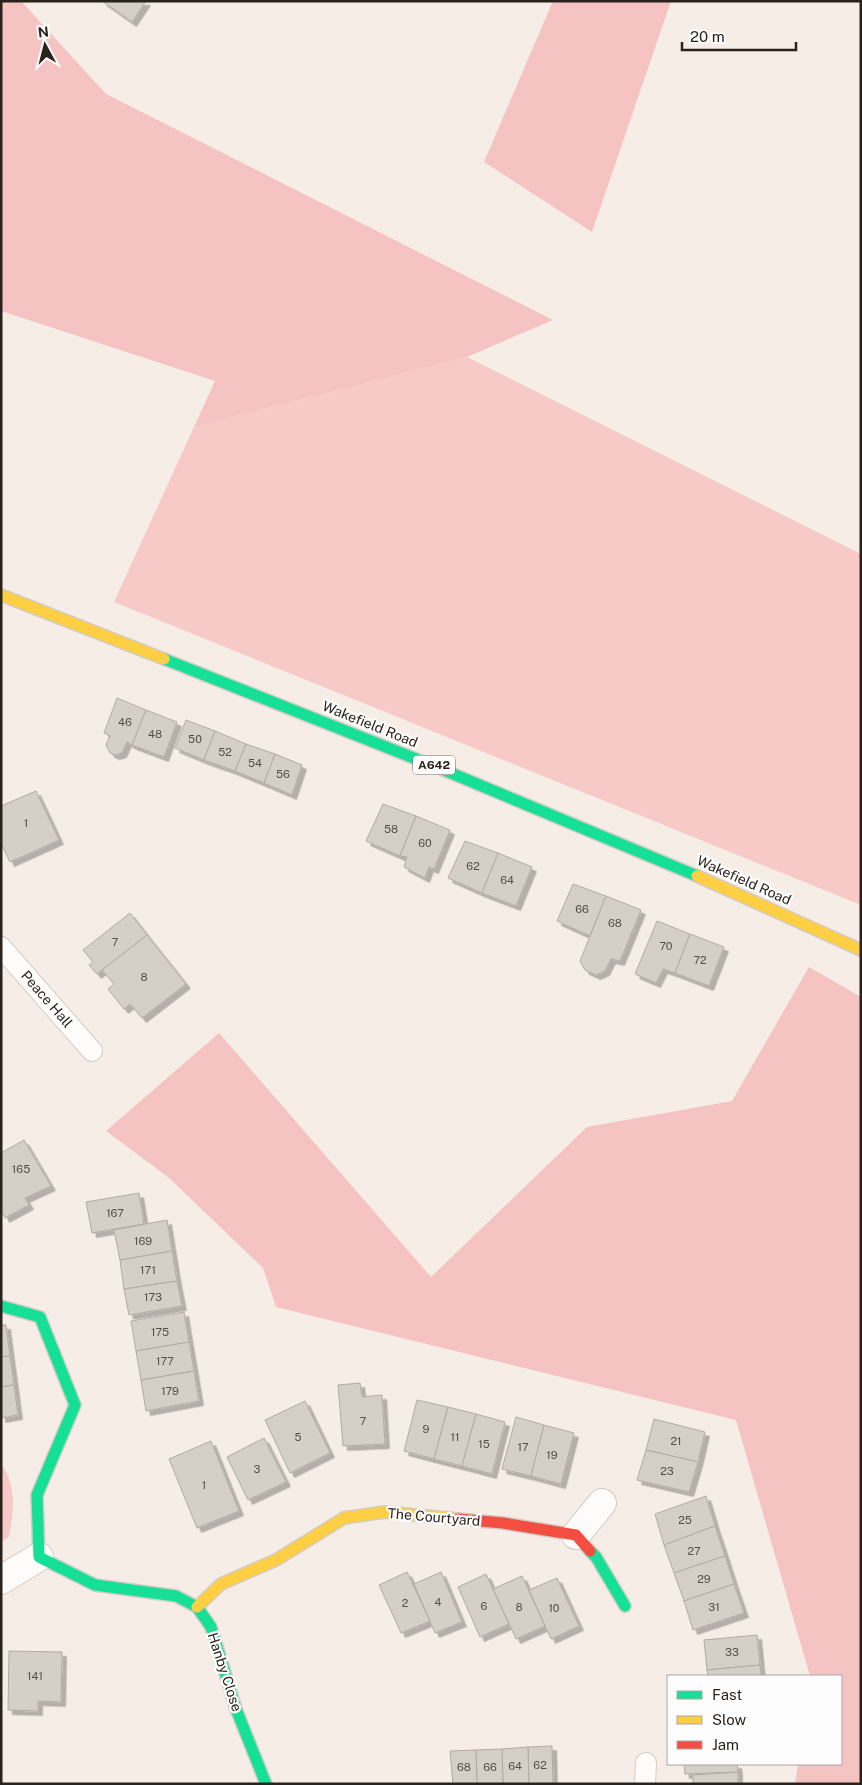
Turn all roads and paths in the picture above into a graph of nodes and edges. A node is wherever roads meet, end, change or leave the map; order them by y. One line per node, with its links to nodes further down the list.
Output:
1 (1, 595): 3 (main road, Wakefield Road / A642)
2 (1, 947): 4 (lane, Peace Hall)
3 (861, 950)
4 (92, 1051)
5 (1, 1306): 8 (main road)
6 (602, 1503): 7 (street)
7 (576, 1534): 10 (main road); 11 (main road, The Courtyard)
8 (39, 1557): 9 (street); 11 (main road, Hanby Close)
9 (1, 1580)
10 (625, 1606)
11 (197, 1607): 13 (main road, Hanby Close)
12 (646, 1763): 14 (lane)
13 (266, 1784)
14 (645, 1784)

